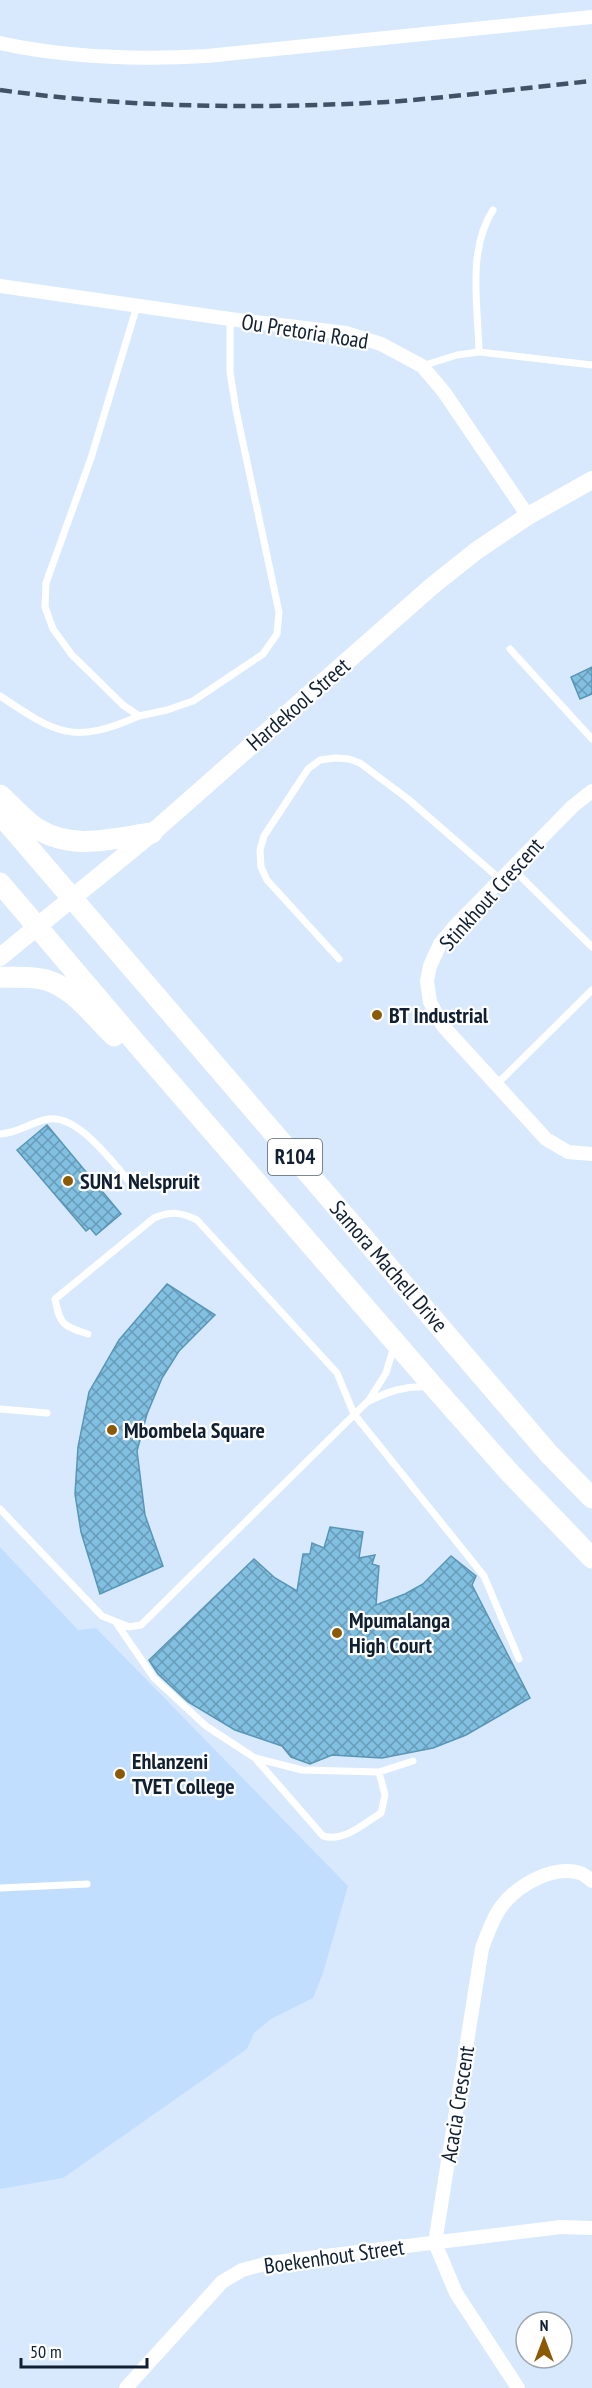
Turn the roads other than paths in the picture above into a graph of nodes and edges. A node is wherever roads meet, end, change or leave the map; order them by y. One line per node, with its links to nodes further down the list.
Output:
1 (592, 17): 2 (street)
2 (0, 43)
3 (493, 210): 7 (lane)
4 (0, 286): 5 (street, Ou Pretoria Road)
5 (137, 306): 6 (street, Ou Pretoria Road); 14 (lane)
6 (230, 319): 9 (street, Ou Pretoria Road); 14 (lane)
7 (479, 352): 8 (lane); 9 (lane)
8 (592, 365)
9 (422, 366): 11 (street, Ou Pretoria Road)
10 (592, 480): 11 (main road)
11 (528, 516): 19 (main road, Hardekool Street)
12 (510, 649): 15 (lane)
13 (0, 696): 14 (lane)
14 (139, 716)
15 (592, 739)
16 (592, 791): 20 (street, Stinkhout Crescent)
17 (0, 795): 19 (main road)
18 (0, 814): 23 (main road, Samora Machell Drive / R104)
19 (152, 833): 23 (main road, Hardekool Street)
20 (512, 868): 21 (street, Stinkhout Crescent); 25 (lane)
21 (501, 880): 27 (lane); 30 (street, Stinkhout Crescent)
22 (0, 883): 24 (main road, Samora Machell Drive / R104)
23 (74, 898): 24 (main road, Hardekool Street); 42 (main road, Samora Machell Drive / R104)
24 (38, 926): 26 (main road, Hardekool Street); 32 (main road, Samora Machell Drive / R104)
25 (592, 947)
26 (0, 957)
27 (339, 959)
28 (0, 977): 32 (main road)
29 (592, 990): 30 (lane)
30 (496, 1085): 33 (street, Stinkhout Crescent)
31 (0, 1134): 34 (lane)
32 (218, 1137): 36 (main road, Samora Machell Drive / R104)
33 (592, 1154)
34 (135, 1188)
35 (88, 1334): 41 (lane)
36 (394, 1341): 37 (main road, Samora Machell Drive / R104); 38 (lane)
37 (434, 1388): 38 (lane); 44 (main road, Samora Machell Drive / R104)
38 (367, 1402): 41 (lane)
39 (0, 1409): 40 (lane)
40 (47, 1413)
41 (354, 1414): 45 (lane); 46 (lane)
42 (592, 1498)
43 (0, 1509): 45 (lane)
44 (592, 1558)
45 (117, 1624): 47 (lane)
46 (519, 1659)
47 (255, 1758): 49 (lane); 49 (lane)
48 (413, 1761): 49 (lane)
49 (379, 1772)
50 (592, 1881): 54 (street, Acacia Crescent)
51 (87, 1884): 52 (lane)
52 (0, 1888)
53 (592, 2228): 54 (street, Boekenhout Street)
54 (435, 2243): 55 (street, Boekenhout Street); 56 (street)
55 (126, 2388)
56 (518, 2388)

